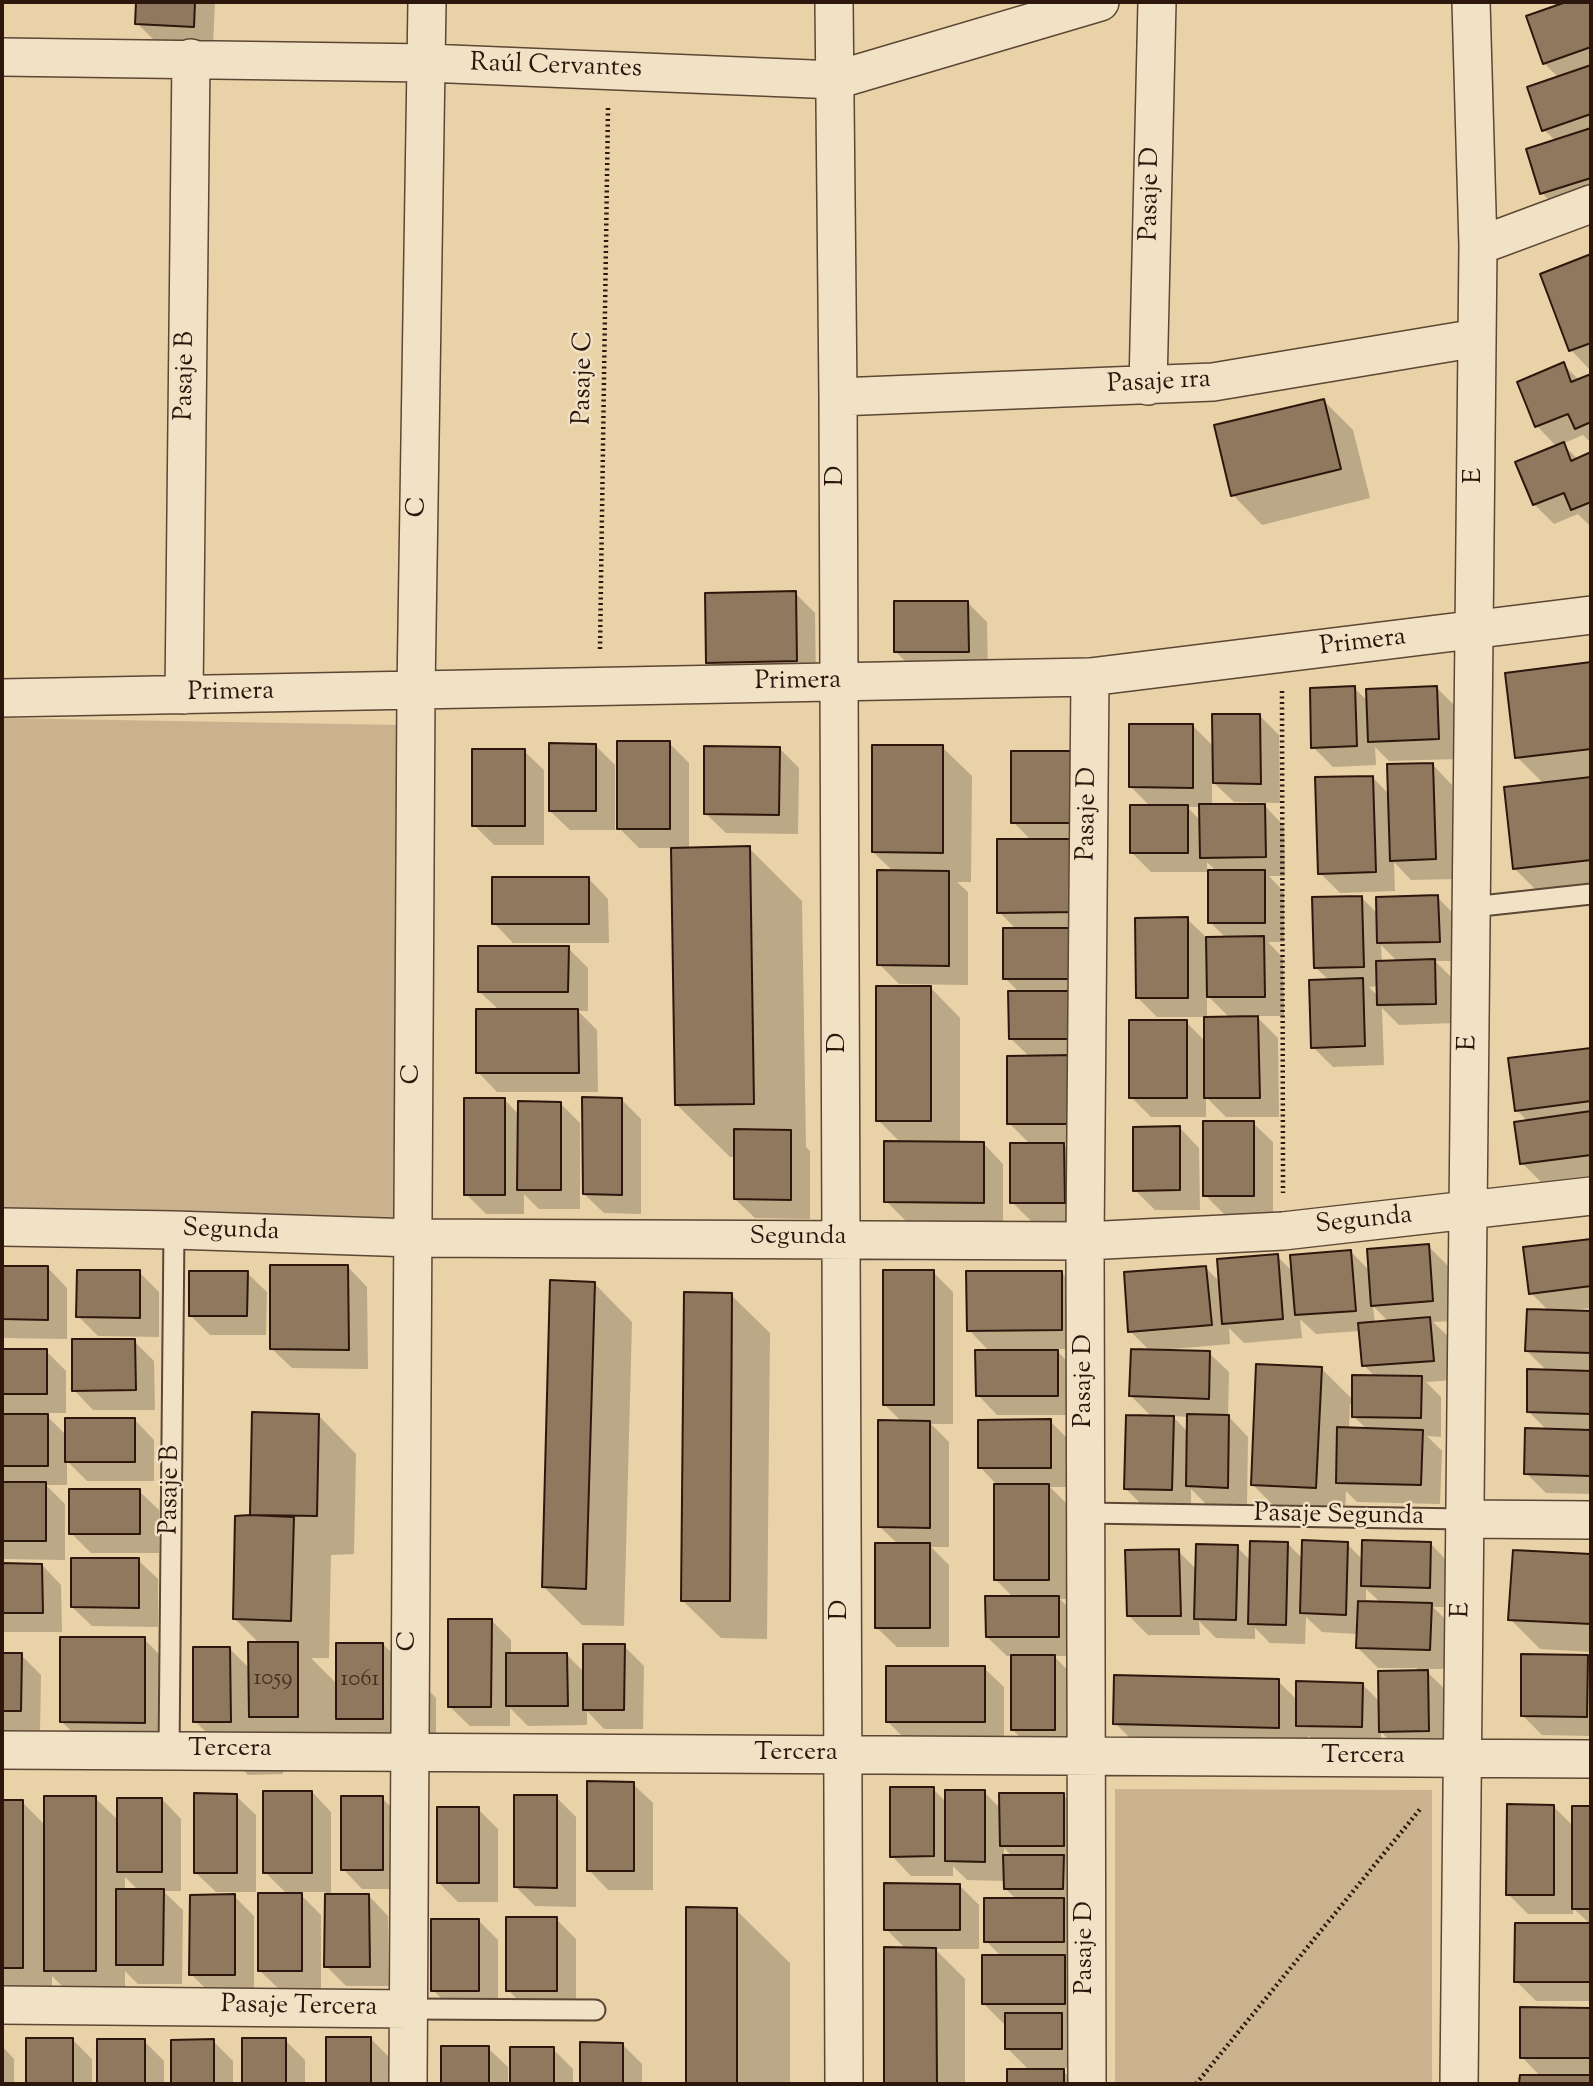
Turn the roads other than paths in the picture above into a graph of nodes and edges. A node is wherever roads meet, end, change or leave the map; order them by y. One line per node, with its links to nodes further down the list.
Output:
1 (427, 2): 8 (street, C)
2 (834, 2): 9 (street, D)
3 (1100, 2): 9 (street, Raúl Cervantes)
4 (1157, 2): 13 (street, Pasaje D)
5 (1471, 2): 11 (street, E)
6 (2, 57): 7 (street, Raúl Cervantes)
7 (191, 58): 8 (street, Raúl Cervantes); 20 (street, Pasaje B)
8 (427, 63): 9 (street, Raúl Cervantes); 19 (street, C)
9 (836, 80): 14 (street, D)
10 (1591, 204): 11 (street)
11 (1478, 246): 12 (street, E)
12 (1477, 338): 13 (street, Pasaje 1ra); 16 (street, E)
13 (1148, 386): 14 (street, Pasaje 1ra)
14 (838, 397): 18 (street, D)
15 (1591, 615): 16 (street, Primera)
16 (1475, 630): 17 (street, Primera); 23 (street, E)
17 (1090, 677): 18 (street, Primera); 30 (street, Pasaje D)
18 (838, 682): 19 (street, Primera); 29 (street, D)
19 (416, 690): 20 (street, Primera); 28 (street, C)
20 (184, 695): 21 (street, Primera)
21 (2, 698)
22 (1591, 894): 23 (lane)
23 (1472, 907): 25 (street, E)
24 (1591, 1196): 25 (street, Segunda)
25 (1468, 1210): 30 (street, Segunda); 32 (street, E)
26 (2, 1227): 27 (street, Segunda)
27 (174, 1230): 28 (street, Segunda); 35 (lane, Pasaje B)
28 (413, 1238): 29 (street, Segunda); 36 (street, C)
29 (841, 1239): 30 (street, Segunda); 37 (street, D)
30 (1085, 1241): 31 (street, Pasaje D)
31 (1086, 1513): 32 (lane, Pasaje Segunda); 38 (street, Pasaje D)
32 (1464, 1519): 33 (street, Pasaje Segunda); 39 (street, E)
33 (1591, 1520)
34 (2, 1750): 35 (street, Tercera)
35 (169, 1751): 36 (street, Tercera)
36 (410, 1752): 37 (street, Tercera); 42 (street, C)
37 (843, 1755): 38 (street, Tercera); 45 (street, D)
38 (1087, 1757): 39 (street, Tercera); 46 (street, Pasaje D)
39 (1461, 1758): 40 (street, Tercera); 47 (street, E)
40 (1591, 1759)
41 (2, 2005): 42 (street, Pasaje Tercera)
42 (409, 2008): 43 (lane, Pasaje Tercera); 44 (street, C)
43 (595, 2010)
44 (408, 2084)
45 (844, 2084)
46 (1087, 2084)
47 (1459, 2084)

